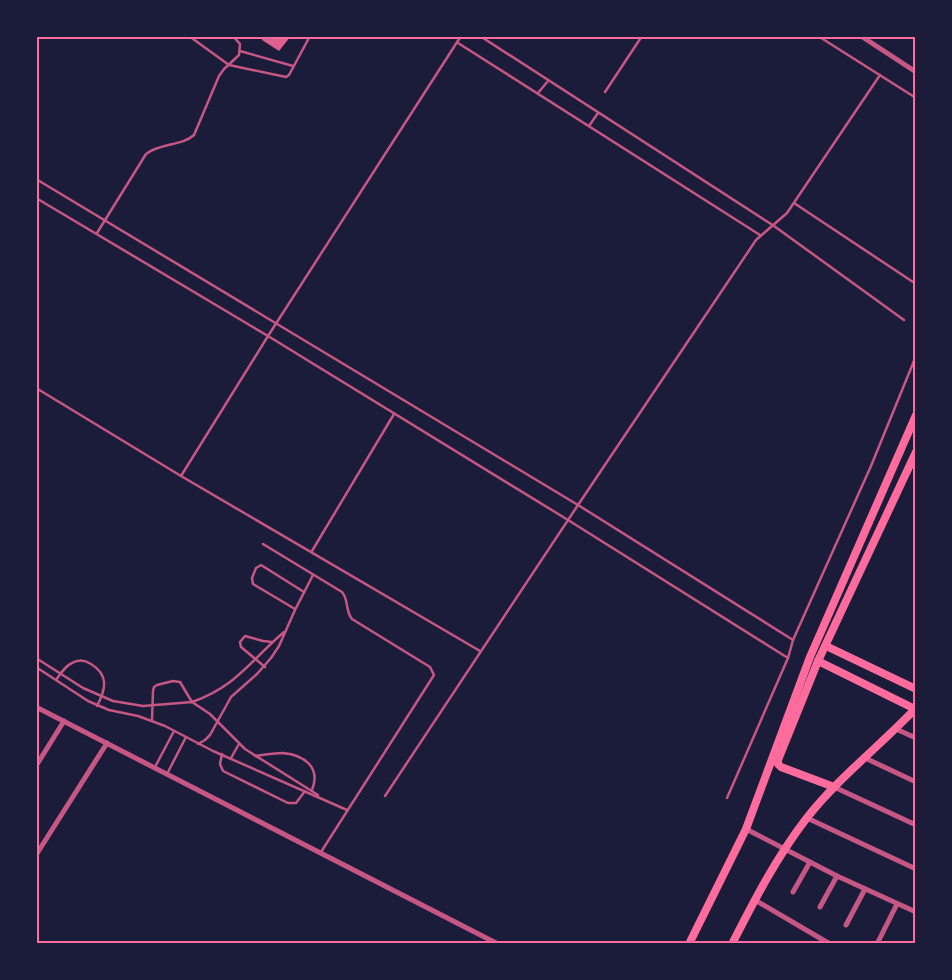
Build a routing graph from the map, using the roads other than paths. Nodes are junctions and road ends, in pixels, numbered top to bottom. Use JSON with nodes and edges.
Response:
{"nodes":[{"id":1,"x":189,"y":36,"type":"edge"},
{"id":2,"x":233,"y":36,"type":"edge"},
{"id":3,"x":310,"y":36,"type":"edge"},
{"id":4,"x":461,"y":36,"type":"edge"},
{"id":5,"x":480,"y":36,"type":"edge"},
{"id":6,"x":642,"y":36,"type":"edge"},
{"id":7,"x":818,"y":36,"type":"edge"},
{"id":8,"x":861,"y":36,"type":"edge"},
{"id":9,"x":458,"y":43,"type":"junction"},
{"id":10,"x":240,"y":51,"type":"junction"},
{"id":11,"x":228,"y":65,"type":"junction"},
{"id":12,"x":294,"y":66,"type":"junction"},
{"id":13,"x":916,"y":72,"type":"edge"},
{"id":14,"x":880,"y":75,"type":"junction"},
{"id":15,"x":548,"y":80,"type":"junction"},
{"id":16,"x":605,"y":92,"type":"dead end"},
{"id":17,"x":538,"y":94,"type":"junction"},
{"id":18,"x":916,"y":98,"type":"edge"},
{"id":19,"x":598,"y":113,"type":"junction"},
{"id":20,"x":589,"y":126,"type":"junction"},
{"id":21,"x":36,"y":179,"type":"edge"},
{"id":22,"x":36,"y":198,"type":"edge"},
{"id":23,"x":794,"y":203,"type":"junction"},
{"id":24,"x":105,"y":220,"type":"junction"},
{"id":25,"x":774,"y":226,"type":"junction"},
{"id":26,"x":97,"y":233,"type":"junction"},
{"id":27,"x":760,"y":235,"type":"junction"},
{"id":28,"x":916,"y":284,"type":"edge"},
{"id":29,"x":904,"y":320,"type":"dead end"},
{"id":30,"x":277,"y":322,"type":"junction"},
{"id":31,"x":268,"y":336,"type":"junction"},
{"id":32,"x":916,"y":356,"type":"edge"},
{"id":33,"x":36,"y":388,"type":"edge"},
{"id":34,"x":394,"y":414,"type":"junction"},
{"id":35,"x":916,"y":414,"type":"edge"},
{"id":36,"x":916,"y":452,"type":"edge"},
{"id":37,"x":181,"y":476,"type":"junction"},
{"id":38,"x":578,"y":504,"type":"junction"},
{"id":39,"x":568,"y":520,"type":"junction"},
{"id":40,"x":263,"y":544,"type":"dead end"},
{"id":41,"x":312,"y":551,"type":"junction"},
{"id":42,"x":36,"y":574,"type":"edge"},
{"id":43,"x":313,"y":574,"type":"junction"},
{"id":44,"x":36,"y":592,"type":"edge"},
{"id":45,"x":304,"y":592,"type":"junction"},
{"id":46,"x":295,"y":610,"type":"junction"},
{"id":47,"x":286,"y":630,"type":"junction"},
{"id":48,"x":793,"y":640,"type":"junction"},
{"id":49,"x":272,"y":642,"type":"junction"},
{"id":50,"x":826,"y":646,"type":"junction"},
{"id":51,"x":481,"y":651,"type":"junction"},
{"id":52,"x":36,"y":658,"type":"edge"},
{"id":53,"x":788,"y":658,"type":"junction"},
{"id":54,"x":256,"y":660,"type":"junction"},
{"id":55,"x":818,"y":661,"type":"junction"},
{"id":56,"x":264,"y":667,"type":"junction"},
{"id":57,"x":36,"y":668,"type":"edge"},
{"id":58,"x":60,"y":674,"type":"junction"},
{"id":59,"x":56,"y":681,"type":"junction"},
{"id":60,"x":916,"y":689,"type":"edge"},
{"id":61,"x":101,"y":698,"type":"junction"},
{"id":62,"x":192,"y":702,"type":"junction"},
{"id":63,"x":97,"y":706,"type":"junction"},
{"id":64,"x":152,"y":706,"type":"junction"},
{"id":65,"x":36,"y":707,"type":"edge"},
{"id":66,"x":915,"y":708,"type":"edge"},
{"id":67,"x":152,"y":720,"type":"junction"},
{"id":68,"x":64,"y":721,"type":"junction"},
{"id":69,"x":217,"y":721,"type":"junction"},
{"id":70,"x":896,"y":729,"type":"junction"},
{"id":71,"x":174,"y":731,"type":"junction"},
{"id":72,"x":186,"y":737,"type":"junction"},
{"id":73,"x":916,"y":738,"type":"edge"},
{"id":74,"x":107,"y":743,"type":"junction"},
{"id":75,"x":198,"y":744,"type":"junction"},
{"id":76,"x":239,"y":744,"type":"junction"},
{"id":77,"x":222,"y":754,"type":"junction"},
{"id":78,"x":255,"y":756,"type":"junction"},
{"id":79,"x":230,"y":758,"type":"junction"},
{"id":80,"x":865,"y":758,"type":"junction"},
{"id":81,"x":769,"y":764,"type":"junction"},
{"id":82,"x":778,"y":764,"type":"junction"},
{"id":83,"x":36,"y":766,"type":"edge"},
{"id":84,"x":155,"y":767,"type":"junction"},
{"id":85,"x":167,"y":774,"type":"junction"},
{"id":86,"x":916,"y":782,"type":"edge"},
{"id":87,"x":834,"y":787,"type":"junction"},
{"id":88,"x":312,"y":790,"type":"junction"},
{"id":89,"x":305,"y":791,"type":"junction"},
{"id":90,"x":386,"y":796,"type":"dead end"},
{"id":91,"x":321,"y":798,"type":"junction"},
{"id":92,"x":727,"y":798,"type":"dead end"},
{"id":93,"x":348,"y":810,"type":"junction"},
{"id":94,"x":807,"y":818,"type":"junction"},
{"id":95,"x":916,"y":825,"type":"edge"},
{"id":96,"x":746,"y":829,"type":"junction"},
{"id":97,"x":784,"y":849,"type":"junction"},
{"id":98,"x":321,"y":852,"type":"junction"},
{"id":99,"x":36,"y":855,"type":"edge"},
{"id":100,"x":810,"y":862,"type":"junction"},
{"id":101,"x":916,"y":869,"type":"edge"},
{"id":102,"x":837,"y":876,"type":"junction"},
{"id":103,"x":865,"y":889,"type":"junction"},
{"id":104,"x":792,"y":892,"type":"dead end"},
{"id":105,"x":755,"y":900,"type":"junction"},
{"id":106,"x":897,"y":904,"type":"junction"},
{"id":107,"x":820,"y":907,"type":"dead end"},
{"id":108,"x":916,"y":912,"type":"edge"},
{"id":109,"x":846,"y":925,"type":"dead end"},
{"id":110,"x":498,"y":944,"type":"edge"},
{"id":111,"x":689,"y":944,"type":"edge"},
{"id":112,"x":732,"y":944,"type":"edge"},
{"id":113,"x":830,"y":944,"type":"edge"},
{"id":114,"x":877,"y":944,"type":"edge"}],
"edges":[{"from":1,"to":11,"type":"lane"},
{"from":2,"to":10,"type":"lane"},
{"from":3,"to":12,"type":"lane"},
{"from":4,"to":9,"type":"lane"},
{"from":5,"to":15,"type":"lane"},
{"from":6,"to":16,"type":"lane"},
{"from":7,"to":14,"type":"lane"},
{"from":8,"to":13,"type":"street"},
{"from":9,"to":17,"type":"lane"},
{"from":9,"to":30,"type":"lane"},
{"from":10,"to":11,"type":"lane"},
{"from":10,"to":12,"type":"lane"},
{"from":11,"to":12,"type":"lane"},
{"from":11,"to":24,"type":"lane"},
{"from":14,"to":18,"type":"lane"},
{"from":14,"to":23,"type":"lane"},
{"from":15,"to":17,"type":"lane"},
{"from":15,"to":19,"type":"lane"},
{"from":17,"to":20,"type":"lane"},
{"from":19,"to":20,"type":"lane"},
{"from":19,"to":25,"type":"lane"},
{"from":20,"to":27,"type":"lane"},
{"from":21,"to":24,"type":"lane"},
{"from":22,"to":26,"type":"lane"},
{"from":23,"to":25,"type":"lane"},
{"from":23,"to":28,"type":"lane"},
{"from":24,"to":26,"type":"lane"},
{"from":24,"to":30,"type":"lane"},
{"from":25,"to":27,"type":"lane"},
{"from":25,"to":29,"type":"lane"},
{"from":26,"to":31,"type":"lane"},
{"from":27,"to":38,"type":"lane"},
{"from":30,"to":31,"type":"lane"},
{"from":30,"to":38,"type":"lane"},
{"from":31,"to":34,"type":"lane"},
{"from":31,"to":37,"type":"lane"},
{"from":32,"to":48,"type":"lane"},
{"from":33,"to":37,"type":"lane"},
{"from":34,"to":39,"type":"lane"},
{"from":34,"to":41,"type":"lane"},
{"from":35,"to":81,"type":"main road"},
{"from":36,"to":50,"type":"main road"},
{"from":37,"to":41,"type":"lane"},
{"from":38,"to":39,"type":"lane"},
{"from":38,"to":48,"type":"lane"},
{"from":39,"to":51,"type":"lane"},
{"from":39,"to":53,"type":"lane"},
{"from":40,"to":43,"type":"lane"},
{"from":41,"to":51,"type":"lane"},
{"from":42,"to":44,"type":"lane"},
{"from":43,"to":45,"type":"lane"},
{"from":43,"to":93,"type":"lane"},
{"from":45,"to":46,"type":"lane"},
{"from":45,"to":46,"type":"lane"},
{"from":46,"to":47,"type":"lane"},
{"from":47,"to":49,"type":"lane"},
{"from":47,"to":56,"type":"lane"},
{"from":48,"to":53,"type":"lane"},
{"from":49,"to":54,"type":"lane"},
{"from":49,"to":54,"type":"lane"},
{"from":50,"to":55,"type":"main road"},
{"from":50,"to":60,"type":"main road"},
{"from":51,"to":90,"type":"lane"},
{"from":52,"to":58,"type":"lane"},
{"from":53,"to":92,"type":"lane"},
{"from":54,"to":56,"type":"lane"},
{"from":54,"to":62,"type":"lane"},
{"from":55,"to":66,"type":"main road"},
{"from":55,"to":82,"type":"main road"},
{"from":56,"to":69,"type":"lane"},
{"from":57,"to":59,"type":"lane"},
{"from":58,"to":59,"type":"lane"},
{"from":58,"to":61,"type":"lane"},
{"from":58,"to":61,"type":"lane"},
{"from":59,"to":63,"type":"lane"},
{"from":61,"to":63,"type":"lane"},
{"from":61,"to":64,"type":"lane"},
{"from":62,"to":64,"type":"lane"},
{"from":62,"to":64,"type":"lane"},
{"from":62,"to":69,"type":"lane"},
{"from":63,"to":67,"type":"lane"},
{"from":64,"to":67,"type":"lane"},
{"from":65,"to":68,"type":"street"},
{"from":66,"to":70,"type":"main road"},
{"from":67,"to":71,"type":"lane"},
{"from":68,"to":74,"type":"street"},
{"from":68,"to":83,"type":"street"},
{"from":69,"to":75,"type":"lane"},
{"from":69,"to":76,"type":"lane"},
{"from":70,"to":73,"type":"street"},
{"from":70,"to":80,"type":"main road"},
{"from":71,"to":72,"type":"lane"},
{"from":71,"to":84,"type":"lane"},
{"from":72,"to":75,"type":"lane"},
{"from":72,"to":85,"type":"lane"},
{"from":74,"to":84,"type":"street"},
{"from":74,"to":99,"type":"street"},
{"from":75,"to":77,"type":"lane"},
{"from":76,"to":78,"type":"lane"},
{"from":76,"to":79,"type":"lane"},
{"from":77,"to":79,"type":"lane"},
{"from":77,"to":89,"type":"lane"},
{"from":78,"to":88,"type":"lane"},
{"from":78,"to":88,"type":"lane"},
{"from":79,"to":89,"type":"lane"},
{"from":80,"to":86,"type":"street"},
{"from":80,"to":87,"type":"main road"},
{"from":81,"to":82,"type":"main road"},
{"from":81,"to":96,"type":"main road"},
{"from":82,"to":87,"type":"main road"},
{"from":84,"to":85,"type":"street"},
{"from":85,"to":98,"type":"street"},
{"from":87,"to":94,"type":"main road"},
{"from":87,"to":95,"type":"street"},
{"from":88,"to":91,"type":"lane"},
{"from":89,"to":91,"type":"lane"},
{"from":91,"to":93,"type":"lane"},
{"from":93,"to":98,"type":"lane"},
{"from":94,"to":97,"type":"main road"},
{"from":94,"to":101,"type":"street"},
{"from":96,"to":97,"type":"street"},
{"from":96,"to":111,"type":"main road"},
{"from":97,"to":100,"type":"street"},
{"from":97,"to":105,"type":"main road"},
{"from":98,"to":110,"type":"street"},
{"from":100,"to":102,"type":"street"},
{"from":100,"to":104,"type":"street"},
{"from":102,"to":103,"type":"street"},
{"from":102,"to":107,"type":"street"},
{"from":103,"to":106,"type":"street"},
{"from":103,"to":109,"type":"street"},
{"from":105,"to":112,"type":"main road"},
{"from":105,"to":113,"type":"street"},
{"from":106,"to":108,"type":"street"},
{"from":106,"to":114,"type":"street"}]}
